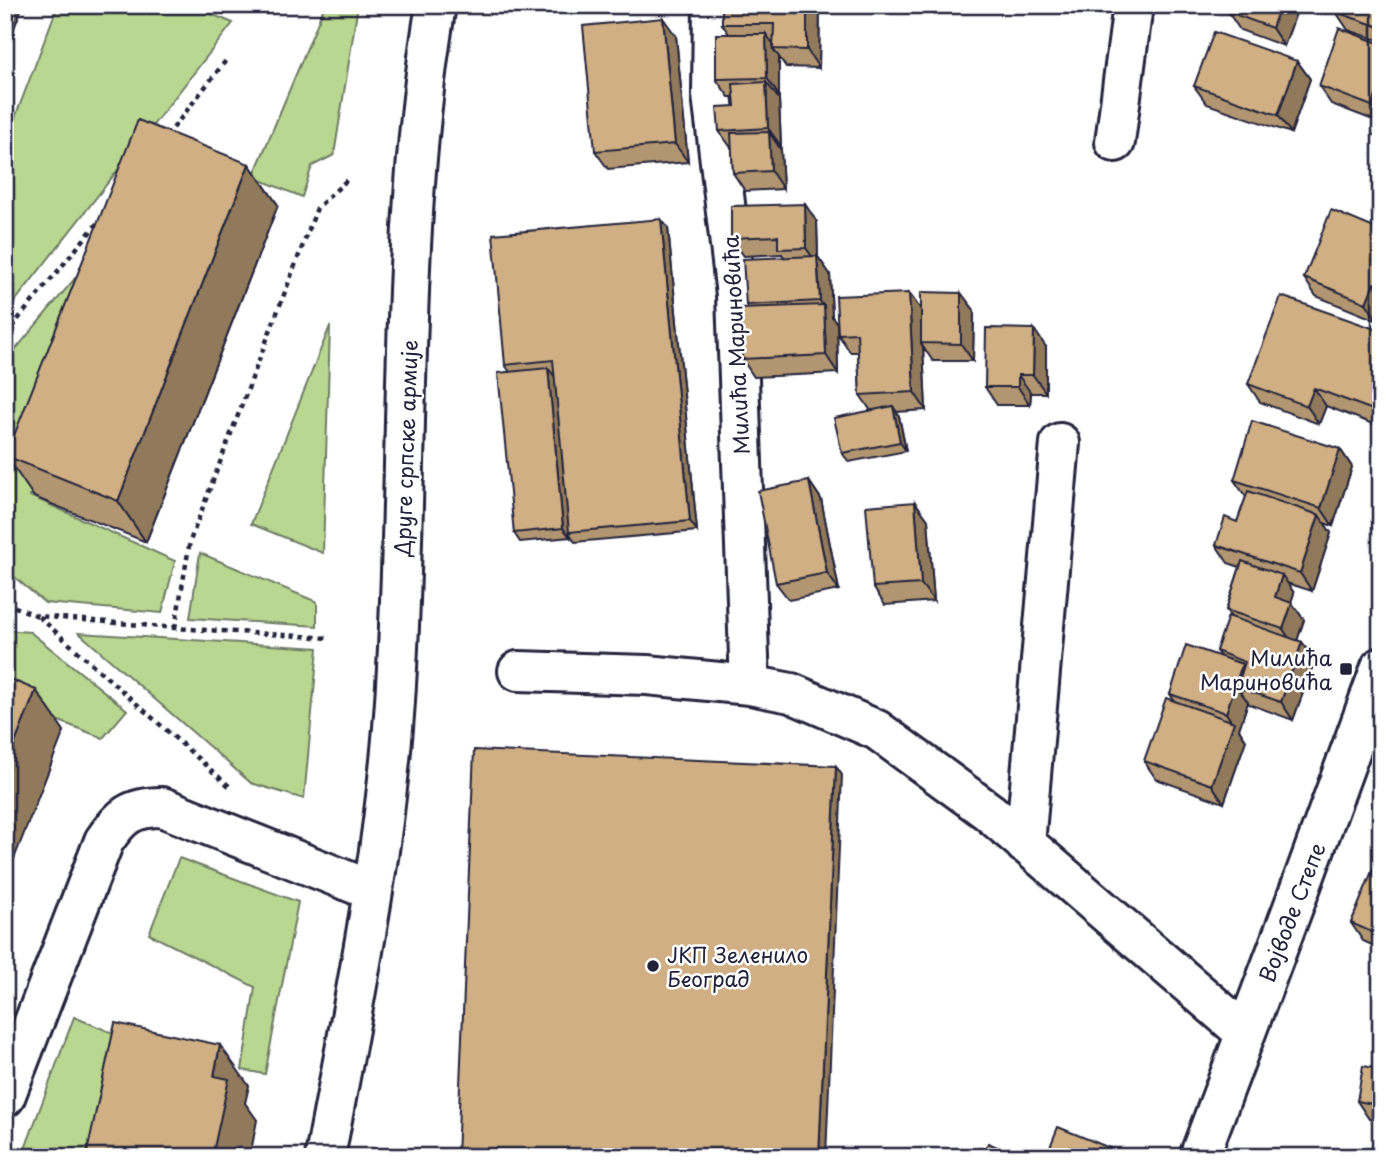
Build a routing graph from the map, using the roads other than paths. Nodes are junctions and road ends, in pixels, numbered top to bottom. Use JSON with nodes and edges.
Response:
{"nodes":[{"id":1,"x":436,"y":5,"type":"edge"},
{"id":2,"x":713,"y":5,"type":"edge"},
{"id":3,"x":1133,"y":5,"type":"edge"},
{"id":4,"x":1115,"y":142,"type":"dead end"},
{"id":5,"x":1060,"y":443,"type":"dead end"},
{"id":6,"x":1381,"y":667,"type":"edge"},
{"id":7,"x":518,"y":671,"type":"dead end"},
{"id":8,"x":750,"y":685,"type":"junction"},
{"id":9,"x":1025,"y":844,"type":"junction"},
{"id":10,"x":373,"y":891,"type":"junction"},
{"id":11,"x":1244,"y":1032,"type":"junction"},
{"id":12,"x":5,"y":1097,"type":"edge"},
{"id":13,"x":326,"y":1157,"type":"edge"},
{"id":14,"x":1199,"y":1157,"type":"edge"}],
"edges":[{"from":1,"to":10,"type":"street","name":"Друге српске армије"},
{"from":2,"to":8,"type":"street","name":"Милића Мариновића"},
{"from":3,"to":4,"type":"street"},
{"from":5,"to":9,"type":"street"},
{"from":6,"to":11,"type":"street","name":"Војводе Степе"},
{"from":7,"to":8,"type":"street"},
{"from":8,"to":9,"type":"street"},
{"from":9,"to":11,"type":"street"},
{"from":10,"to":12,"type":"street"},
{"from":10,"to":13,"type":"street","name":"Друге српске армије"},
{"from":11,"to":14,"type":"street","name":"Војводе Степе"}]}
